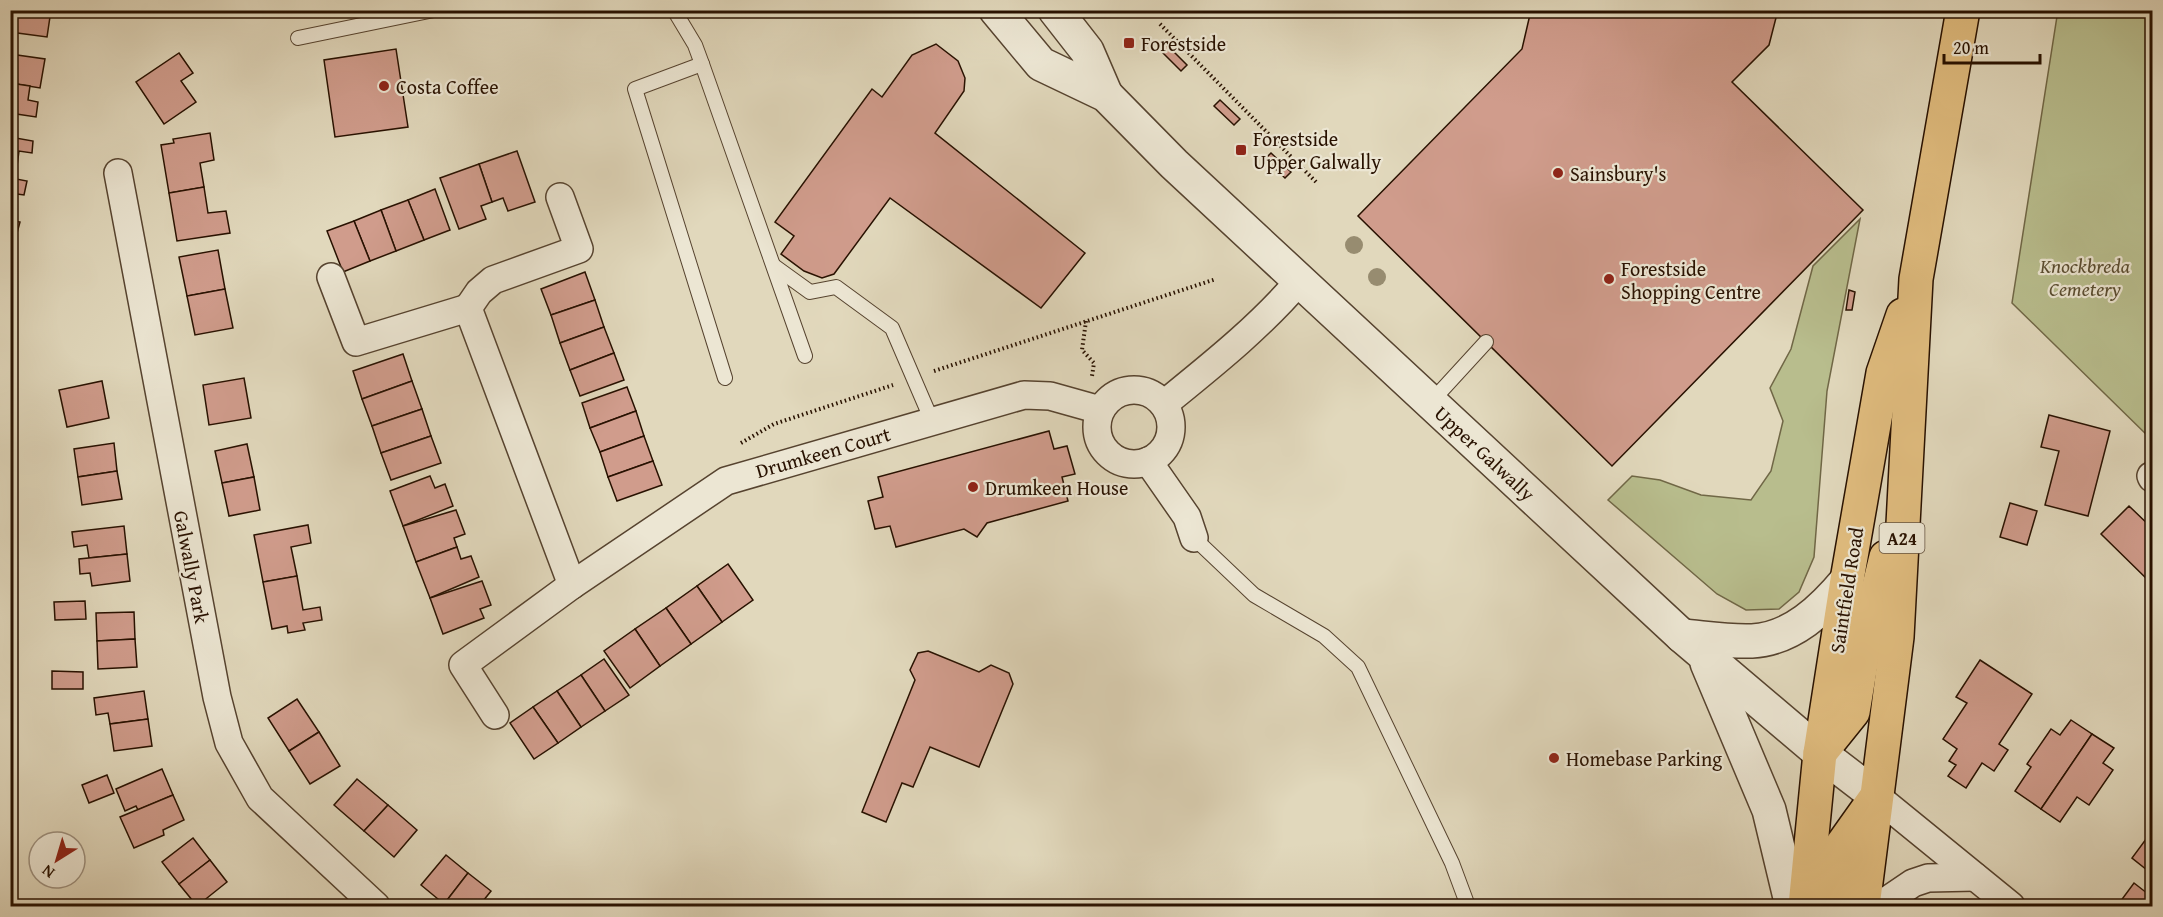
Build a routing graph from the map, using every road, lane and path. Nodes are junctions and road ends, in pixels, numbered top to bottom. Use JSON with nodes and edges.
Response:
{"nodes":[{"id":1,"x":434,"y":10,"type":"edge"},
{"id":2,"x":674,"y":10,"type":"edge"},
{"id":3,"x":996,"y":10,"type":"edge"},
{"id":4,"x":1055,"y":10,"type":"edge"},
{"id":5,"x":1963,"y":10,"type":"edge"},
{"id":6,"x":1160,"y":24,"type":"dead end"},
{"id":7,"x":298,"y":38,"type":"dead end"},
{"id":8,"x":702,"y":64,"type":"junction"},
{"id":9,"x":1106,"y":94,"type":"junction"},
{"id":10,"x":118,"y":173,"type":"dead end"},
{"id":11,"x":1318,"y":184,"type":"dead end"},
{"id":12,"x":560,"y":198,"type":"dead end"},
{"id":13,"x":774,"y":266,"type":"junction"},
{"id":14,"x":331,"y":277,"type":"dead end"},
{"id":15,"x":1216,"y":279,"type":"dead end"},
{"id":16,"x":1916,"y":279,"type":"junction"},
{"id":17,"x":1299,"y":280,"type":"junction"},
{"id":18,"x":468,"y":308,"type":"junction"},
{"id":19,"x":1086,"y":321,"type":"junction"},
{"id":20,"x":1486,"y":342,"type":"dead end"},
{"id":21,"x":805,"y":356,"type":"dead end"},
{"id":22,"x":1092,"y":376,"type":"dead end"},
{"id":23,"x":725,"y":378,"type":"dead end"},
{"id":24,"x":914,"y":378,"type":"junction"},
{"id":25,"x":1431,"y":402,"type":"junction"},
{"id":26,"x":1164,"y":404,"type":"junction"},
{"id":27,"x":1100,"y":410,"type":"junction"},
{"id":28,"x":932,"y":421,"type":"junction"},
{"id":29,"x":733,"y":448,"type":"dead end"},
{"id":30,"x":1148,"y":461,"type":"junction"},
{"id":31,"x":1905,"y":477,"type":"junction"},
{"id":32,"x":1194,"y":538,"type":"joint"},
{"id":33,"x":1847,"y":580,"type":"junction"},
{"id":34,"x":572,"y":585,"type":"junction"},
{"id":35,"x":1693,"y":646,"type":"junction"},
{"id":36,"x":495,"y":715,"type":"dead end"},
{"id":37,"x":1820,"y":753,"type":"junction"},
{"id":38,"x":1876,"y":796,"type":"junction"},
{"id":39,"x":1976,"y":877,"type":"junction"},
{"id":40,"x":376,"y":906,"type":"edge"},
{"id":41,"x":1468,"y":906,"type":"edge"},
{"id":42,"x":1792,"y":906,"type":"edge"},
{"id":43,"x":1805,"y":906,"type":"edge"},
{"id":44,"x":1833,"y":906,"type":"edge"},
{"id":45,"x":1863,"y":906,"type":"edge"},
{"id":46,"x":1879,"y":906,"type":"edge"},
{"id":47,"x":2011,"y":906,"type":"edge"}],
"edges":[{"from":1,"to":7,"type":"lane"},
{"from":2,"to":8,"type":"lane"},
{"from":3,"to":9,"type":"street","name":"Upper Galwally"},
{"from":4,"to":9,"type":"street","name":"Upper Galwally"},
{"from":5,"to":16,"type":"main road","name":"Saintfield Road","number":"A24"},
{"from":6,"to":11,"type":"path"},
{"from":8,"to":13,"type":"lane"},
{"from":8,"to":23,"type":"lane"},
{"from":9,"to":17,"type":"street","name":"Upper Galwally"},
{"from":10,"to":40,"type":"street","name":"Galwally Park"},
{"from":12,"to":18,"type":"street"},
{"from":13,"to":21,"type":"lane"},
{"from":13,"to":24,"type":"lane"},
{"from":14,"to":18,"type":"street"},
{"from":15,"to":19,"type":"path"},
{"from":16,"to":31,"type":"main road","name":"Saintfield Road","number":"A24"},
{"from":16,"to":33,"type":"main road","name":"Saintfield Road","number":"A24"},
{"from":17,"to":25,"type":"street","name":"Upper Galwally"},
{"from":17,"to":26,"type":"street"},
{"from":18,"to":34,"type":"street"},
{"from":19,"to":22,"type":"path"},
{"from":19,"to":24,"type":"path"},
{"from":20,"to":25,"type":"lane"},
{"from":24,"to":28,"type":"lane"},
{"from":24,"to":29,"type":"path"},
{"from":25,"to":35,"type":"street","name":"Upper Galwally"},
{"from":26,"to":27,"type":"street"},
{"from":26,"to":30,"type":"street"},
{"from":27,"to":28,"type":"street","name":"Drumkeen Court"},
{"from":27,"to":30,"type":"street"},
{"from":28,"to":34,"type":"street","name":"Drumkeen Court"},
{"from":30,"to":32,"type":"street"},
{"from":31,"to":37,"type":"main road"},
{"from":31,"to":38,"type":"main road","name":"Saintfield Road","number":"A24"},
{"from":32,"to":41,"type":"lane"},
{"from":33,"to":35,"type":"street"},
{"from":33,"to":37,"type":"main road","name":"Saintfield Road","number":"A24"},
{"from":34,"to":36,"type":"street","name":"Drumkeen Court"},
{"from":35,"to":37,"type":"street","name":"Upper Galwally"},
{"from":35,"to":42,"type":"street"},
{"from":37,"to":38,"type":"street","name":"Upper Galwally"},
{"from":37,"to":43,"type":"main road","name":"Saintfield Road","number":"A24"},
{"from":38,"to":39,"type":"street"},
{"from":38,"to":44,"type":"main road"},
{"from":38,"to":45,"type":"main road","name":"Saintfield Road","number":"A24"},
{"from":39,"to":46,"type":"street"},
{"from":39,"to":47,"type":"street"}]}
